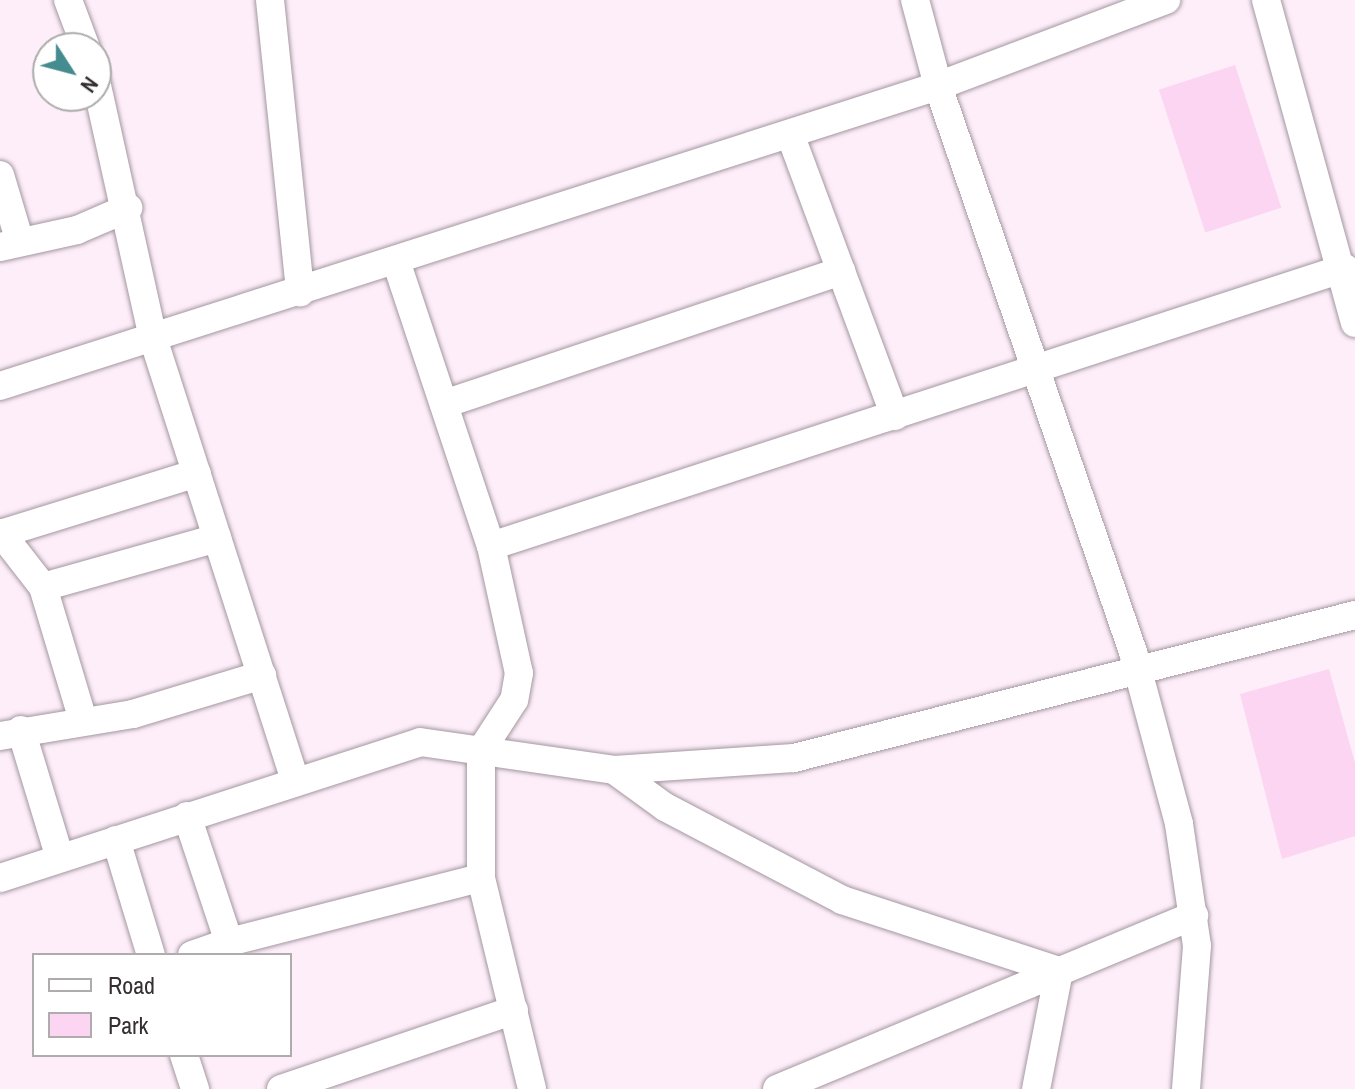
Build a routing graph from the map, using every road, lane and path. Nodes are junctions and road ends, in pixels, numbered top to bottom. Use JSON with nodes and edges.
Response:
{"nodes":[{"id":1,"x":68,"y":0,"type":"edge"},
{"id":2,"x":270,"y":0,"type":"edge"},
{"id":3,"x":915,"y":0,"type":"edge"},
{"id":4,"x":1166,"y":0,"type":"edge"},
{"id":5,"x":1266,"y":0,"type":"edge"},
{"id":6,"x":80,"y":32,"type":"edge"},
{"id":7,"x":938,"y":86,"type":"junction"},
{"id":8,"x":104,"y":112,"type":"edge"},
{"id":9,"x":790,"y":134,"type":"junction"},
{"id":10,"x":0,"y":175,"type":"edge"},
{"id":11,"x":128,"y":208,"type":"junction"},
{"id":12,"x":10,"y":244,"type":"edge"},
{"id":13,"x":396,"y":261,"type":"junction"},
{"id":14,"x":1345,"y":268,"type":"junction"},
{"id":15,"x":841,"y":271,"type":"junction"},
{"id":16,"x":300,"y":292,"type":"junction"},
{"id":17,"x":1355,"y":323,"type":"edge"},
{"id":18,"x":153,"y":338,"type":"junction"},
{"id":19,"x":1038,"y":369,"type":"junction"},
{"id":20,"x":0,"y":386,"type":"edge"},
{"id":21,"x":444,"y":404,"type":"junction"},
{"id":22,"x":895,"y":416,"type":"junction"},
{"id":23,"x":197,"y":473,"type":"junction"},
{"id":24,"x":1,"y":534,"type":"edge"},
{"id":25,"x":217,"y":538,"type":"junction"},
{"id":26,"x":491,"y":546,"type":"junction"},
{"id":27,"x":43,"y":587,"type":"junction"},
{"id":28,"x":1355,"y":615,"type":"edge"},
{"id":29,"x":1138,"y":672,"type":"junction"},
{"id":30,"x":262,"y":675,"type":"junction"},
{"id":31,"x":83,"y":720,"type":"junction"},
{"id":32,"x":11,"y":733,"type":"edge"},
{"id":33,"x":481,"y":751,"type":"junction"},
{"id":34,"x":614,"y":770,"type":"junction"},
{"id":35,"x":295,"y":779,"type":"junction"},
{"id":36,"x":187,"y":816,"type":"junction"},
{"id":37,"x":116,"y":840,"type":"junction"},
{"id":38,"x":60,"y":858,"type":"junction"},
{"id":39,"x":0,"y":878,"type":"edge"},
{"id":40,"x":481,"y":878,"type":"junction"},
{"id":41,"x":1194,"y":915,"type":"junction"},
{"id":42,"x":229,"y":942,"type":"junction"},
{"id":43,"x":150,"y":953,"type":"edge"},
{"id":44,"x":198,"y":953,"type":"edge"},
{"id":45,"x":1059,"y":971,"type":"junction"},
{"id":46,"x":514,"y":1010,"type":"junction"},
{"id":47,"x":185,"y":1057,"type":"edge"},
{"id":48,"x":834,"y":1077,"type":"edge"},
{"id":49,"x":195,"y":1089,"type":"edge"},
{"id":50,"x":281,"y":1089,"type":"edge"},
{"id":51,"x":532,"y":1089,"type":"edge"},
{"id":52,"x":777,"y":1089,"type":"edge"},
{"id":53,"x":1036,"y":1089,"type":"edge"},
{"id":54,"x":1186,"y":1089,"type":"edge"}],
"edges":[{"from":1,"to":6,"type":"street"},
{"from":2,"to":16,"type":"street"},
{"from":3,"to":7,"type":"street"},
{"from":4,"to":7,"type":"street"},
{"from":5,"to":14,"type":"street"},
{"from":7,"to":9,"type":"street"},
{"from":7,"to":19,"type":"street"},
{"from":8,"to":11,"type":"street"},
{"from":9,"to":13,"type":"street"},
{"from":9,"to":15,"type":"street"},
{"from":10,"to":12,"type":"street"},
{"from":11,"to":12,"type":"street"},
{"from":11,"to":18,"type":"street"},
{"from":13,"to":16,"type":"street"},
{"from":13,"to":21,"type":"street"},
{"from":14,"to":17,"type":"street"},
{"from":14,"to":19,"type":"street"},
{"from":15,"to":21,"type":"street"},
{"from":15,"to":22,"type":"street"},
{"from":16,"to":18,"type":"street"},
{"from":18,"to":20,"type":"street"},
{"from":18,"to":23,"type":"street"},
{"from":19,"to":22,"type":"street"},
{"from":19,"to":29,"type":"street"},
{"from":21,"to":26,"type":"street"},
{"from":22,"to":26,"type":"street"},
{"from":23,"to":24,"type":"street"},
{"from":23,"to":25,"type":"street"},
{"from":24,"to":27,"type":"street"},
{"from":25,"to":27,"type":"street"},
{"from":25,"to":30,"type":"street"},
{"from":26,"to":33,"type":"street"},
{"from":27,"to":31,"type":"street"},
{"from":28,"to":29,"type":"street"},
{"from":29,"to":34,"type":"street"},
{"from":29,"to":41,"type":"street"},
{"from":30,"to":31,"type":"street"},
{"from":30,"to":35,"type":"street"},
{"from":31,"to":32,"type":"street"},
{"from":32,"to":38,"type":"street"},
{"from":33,"to":34,"type":"street"},
{"from":33,"to":35,"type":"street"},
{"from":33,"to":40,"type":"street"},
{"from":34,"to":45,"type":"street"},
{"from":35,"to":36,"type":"street"},
{"from":36,"to":37,"type":"street"},
{"from":36,"to":42,"type":"street"},
{"from":37,"to":38,"type":"street"},
{"from":37,"to":43,"type":"street"},
{"from":38,"to":39,"type":"street"},
{"from":40,"to":42,"type":"street"},
{"from":40,"to":46,"type":"street"},
{"from":41,"to":45,"type":"street"},
{"from":41,"to":54,"type":"street"},
{"from":42,"to":44,"type":"street"},
{"from":45,"to":48,"type":"street"},
{"from":45,"to":53,"type":"street"},
{"from":46,"to":50,"type":"street"},
{"from":46,"to":51,"type":"street"},
{"from":47,"to":49,"type":"street"},
{"from":48,"to":52,"type":"street"}]}
